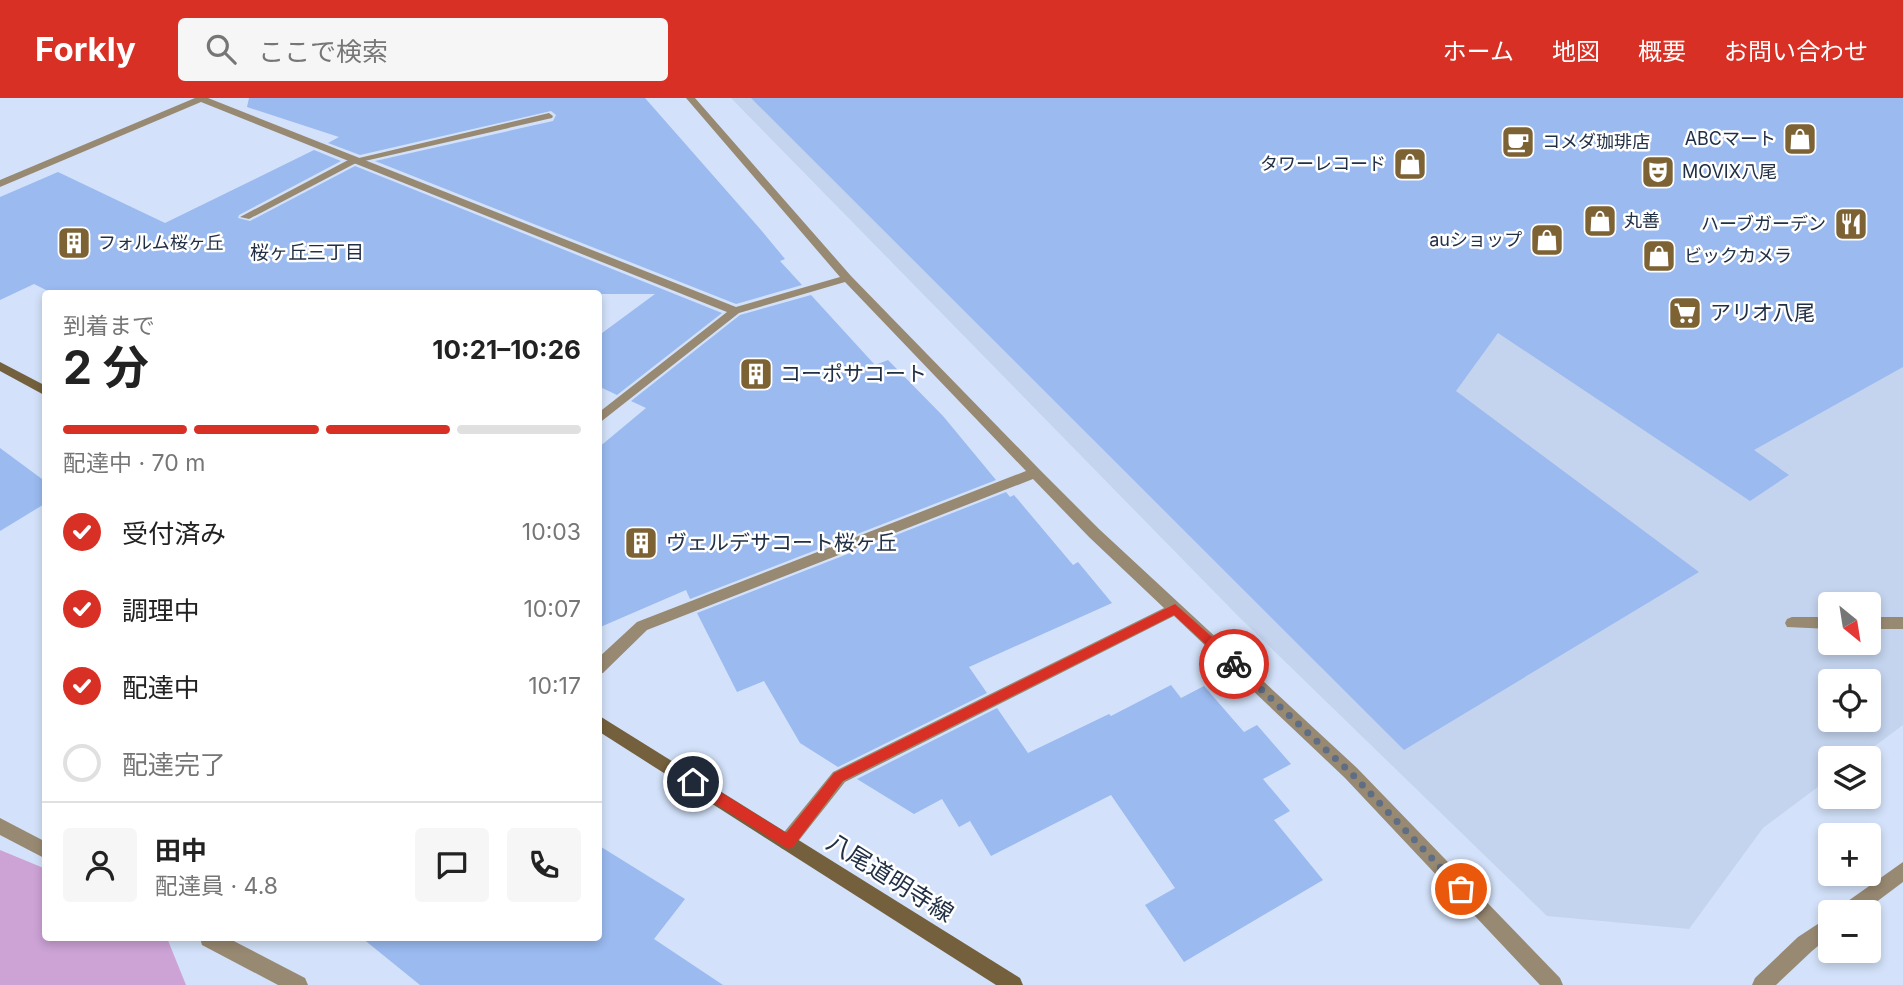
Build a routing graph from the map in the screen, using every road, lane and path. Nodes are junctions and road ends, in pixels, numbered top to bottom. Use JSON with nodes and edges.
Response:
{"nodes":[{"id":1,"x":201,"y":98,"type":"edge"},
{"id":2,"x":690,"y":98,"type":"edge"},
{"id":3,"x":549,"y":116,"type":"dead end"},
{"id":4,"x":357,"y":160,"type":"junction"},
{"id":5,"x":0,"y":184,"type":"edge"},
{"id":6,"x":245,"y":217,"type":"dead end"},
{"id":7,"x":847,"y":278,"type":"junction"},
{"id":8,"x":735,"y":311,"type":"junction"},
{"id":9,"x":0,"y":366,"type":"edge"},
{"id":10,"x":42,"y":390,"type":"edge"},
{"id":11,"x":602,"y":417,"type":"edge"},
{"id":12,"x":1035,"y":473,"type":"junction"},
{"id":13,"x":1175,"y":609,"type":"junction"},
{"id":14,"x":1792,"y":623,"type":"dead end"},
{"id":15,"x":1818,"y":623,"type":"edge"},
{"id":16,"x":1881,"y":623,"type":"edge"},
{"id":17,"x":1903,"y":623,"type":"edge"},
{"id":18,"x":602,"y":664,"type":"edge"},
{"id":19,"x":602,"y":725,"type":"edge"},
{"id":20,"x":0,"y":826,"type":"edge"},
{"id":21,"x":788,"y":842,"type":"junction"},
{"id":22,"x":42,"y":849,"type":"edge"},
{"id":23,"x":1903,"y":872,"type":"edge"},
{"id":24,"x":1864,"y":900,"type":"edge"},
{"id":25,"x":1818,"y":934,"type":"edge"},
{"id":26,"x":215,"y":941,"type":"edge"},
{"id":27,"x":298,"y":985,"type":"edge"},
{"id":28,"x":1013,"y":985,"type":"edge"},
{"id":29,"x":1553,"y":985,"type":"edge"},
{"id":30,"x":1762,"y":985,"type":"edge"}],
"edges":[{"from":1,"to":4,"type":"street"},
{"from":1,"to":5,"type":"street"},
{"from":2,"to":7,"type":"street"},
{"from":3,"to":4,"type":"street"},
{"from":4,"to":6,"type":"street"},
{"from":4,"to":8,"type":"street"},
{"from":7,"to":8,"type":"street"},
{"from":7,"to":12,"type":"street"},
{"from":8,"to":11,"type":"street"},
{"from":9,"to":10,"type":"main road"},
{"from":12,"to":13,"type":"street"},
{"from":12,"to":18,"type":"street"},
{"from":13,"to":21,"type":"street"},
{"from":13,"to":29,"type":"street"},
{"from":14,"to":15,"type":"street"},
{"from":16,"to":17,"type":"street"},
{"from":19,"to":21,"type":"main road","name":"八尾道明寺線"},
{"from":20,"to":22,"type":"street"},
{"from":21,"to":28,"type":"main road","name":"八尾道明寺線"},
{"from":23,"to":24,"type":"street"},
{"from":25,"to":30,"type":"street"},
{"from":26,"to":27,"type":"street"}]}
